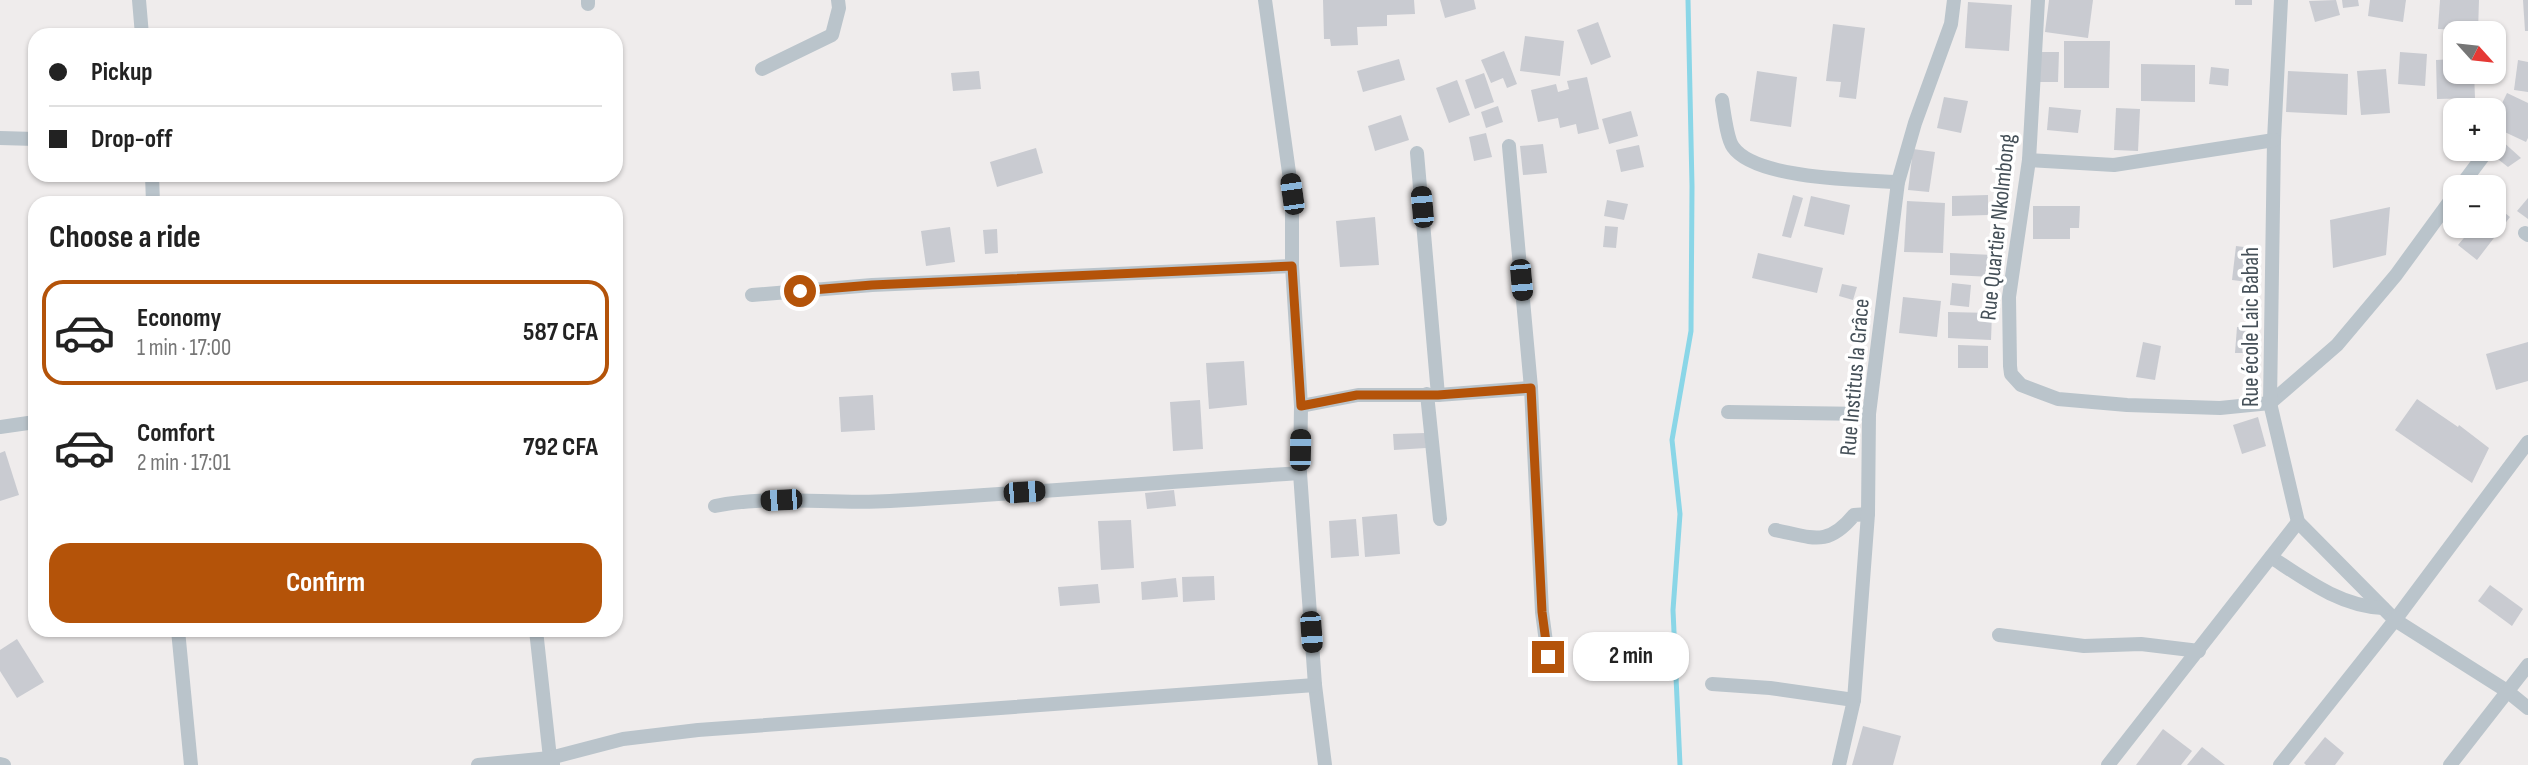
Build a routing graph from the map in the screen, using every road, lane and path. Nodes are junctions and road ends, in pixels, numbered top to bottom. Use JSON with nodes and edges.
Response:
{"nodes":[{"id":1,"x":139,"y":0,"type":"edge"},
{"id":2,"x":838,"y":0,"type":"edge"},
{"id":3,"x":1265,"y":0,"type":"edge"},
{"id":4,"x":1954,"y":0,"type":"edge"},
{"id":5,"x":2038,"y":0,"type":"edge"},
{"id":6,"x":2281,"y":0,"type":"edge"},
{"id":7,"x":141,"y":28,"type":"edge"},
{"id":8,"x":762,"y":69,"type":"dead end"},
{"id":9,"x":1722,"y":100,"type":"dead end"},
{"id":10,"x":0,"y":138,"type":"edge"},
{"id":11,"x":28,"y":139,"type":"edge"},
{"id":12,"x":2274,"y":141,"type":"junction"},
{"id":13,"x":1509,"y":146,"type":"dead end"},
{"id":14,"x":1417,"y":153,"type":"dead end"},
{"id":15,"x":2029,"y":160,"type":"junction"},
{"id":16,"x":1898,"y":182,"type":"junction"},
{"id":17,"x":2443,"y":210,"type":"edge"},
{"id":18,"x":1292,"y":266,"type":"junction"},
{"id":19,"x":752,"y":295,"type":"dead end"},
{"id":20,"x":1531,"y":388,"type":"junction"},
{"id":21,"x":1432,"y":395,"type":"junction"},
{"id":22,"x":2270,"y":403,"type":"junction"},
{"id":23,"x":1301,"y":406,"type":"junction"},
{"id":24,"x":1728,"y":412,"type":"dead end"},
{"id":25,"x":1869,"y":414,"type":"junction"},
{"id":26,"x":28,"y":423,"type":"edge"},
{"id":27,"x":0,"y":427,"type":"edge"},
{"id":28,"x":2528,"y":442,"type":"edge"},
{"id":29,"x":1300,"y":473,"type":"junction"},
{"id":30,"x":715,"y":506,"type":"dead end"},
{"id":31,"x":1868,"y":514,"type":"junction"},
{"id":32,"x":1440,"y":519,"type":"dead end"},
{"id":33,"x":2298,"y":522,"type":"junction"},
{"id":34,"x":1775,"y":530,"type":"dead end"},
{"id":35,"x":2271,"y":556,"type":"junction"},
{"id":36,"x":2383,"y":608,"type":"junction"},
{"id":37,"x":2395,"y":620,"type":"junction"},
{"id":38,"x":1999,"y":635,"type":"dead end"},
{"id":39,"x":179,"y":637,"type":"edge"},
{"id":40,"x":537,"y":637,"type":"edge"},
{"id":41,"x":2199,"y":651,"type":"junction"},
{"id":42,"x":1548,"y":657,"type":"dead end"},
{"id":43,"x":2528,"y":665,"type":"edge"},
{"id":44,"x":1712,"y":684,"type":"dead end"},
{"id":45,"x":1315,"y":685,"type":"junction"},
{"id":46,"x":2507,"y":691,"type":"junction"},
{"id":47,"x":1854,"y":700,"type":"junction"},
{"id":48,"x":2528,"y":708,"type":"edge"},
{"id":49,"x":552,"y":761,"type":"edge"},
{"id":50,"x":191,"y":765,"type":"edge"},
{"id":51,"x":478,"y":765,"type":"edge"},
{"id":52,"x":1325,"y":765,"type":"edge"},
{"id":53,"x":1839,"y":765,"type":"edge"},
{"id":54,"x":2108,"y":765,"type":"edge"},
{"id":55,"x":2280,"y":765,"type":"edge"},
{"id":56,"x":2450,"y":765,"type":"edge"}],
"edges":[{"from":1,"to":7,"type":"street"},
{"from":2,"to":8,"type":"street"},
{"from":3,"to":18,"type":"street"},
{"from":4,"to":16,"type":"street","name":"Rue Institus la Grâce"},
{"from":5,"to":15,"type":"street","name":"Rue Quartier Nkolmbong"},
{"from":6,"to":12,"type":"street","name":"Rue école Laic Babah"},
{"from":9,"to":16,"type":"street"},
{"from":10,"to":11,"type":"street"},
{"from":12,"to":15,"type":"street"},
{"from":12,"to":22,"type":"street","name":"Rue école Laic Babah"},
{"from":13,"to":20,"type":"street"},
{"from":14,"to":21,"type":"street"},
{"from":15,"to":22,"type":"street","name":"Rue Quartier Nkolmbong"},
{"from":16,"to":25,"type":"street","name":"Rue Institus la Grâce"},
{"from":17,"to":22,"type":"street"},
{"from":18,"to":19,"type":"street"},
{"from":18,"to":23,"type":"street"},
{"from":20,"to":21,"type":"street"},
{"from":20,"to":42,"type":"street"},
{"from":21,"to":23,"type":"street"},
{"from":21,"to":32,"type":"street"},
{"from":22,"to":33,"type":"street","name":"Rue école Laic Babah"},
{"from":23,"to":29,"type":"street"},
{"from":24,"to":25,"type":"street"},
{"from":25,"to":31,"type":"street","name":"Rue Institus la Grâce"},
{"from":26,"to":27,"type":"street"},
{"from":28,"to":37,"type":"street"},
{"from":29,"to":30,"type":"street"},
{"from":29,"to":45,"type":"street"},
{"from":31,"to":34,"type":"street"},
{"from":31,"to":47,"type":"street","name":"Rue Institus la Grâce"},
{"from":33,"to":35,"type":"street"},
{"from":33,"to":36,"type":"street"},
{"from":35,"to":36,"type":"street"},
{"from":35,"to":41,"type":"street"},
{"from":36,"to":37,"type":"street"},
{"from":37,"to":46,"type":"street"},
{"from":37,"to":55,"type":"street"},
{"from":38,"to":41,"type":"street"},
{"from":39,"to":50,"type":"street"},
{"from":40,"to":49,"type":"street"},
{"from":41,"to":54,"type":"street"},
{"from":43,"to":46,"type":"street"},
{"from":44,"to":47,"type":"street"},
{"from":45,"to":49,"type":"street"},
{"from":45,"to":52,"type":"street"},
{"from":46,"to":48,"type":"street"},
{"from":46,"to":56,"type":"street"},
{"from":47,"to":53,"type":"street","name":"Rue Institus la Grâce"},
{"from":49,"to":51,"type":"street"}]}
